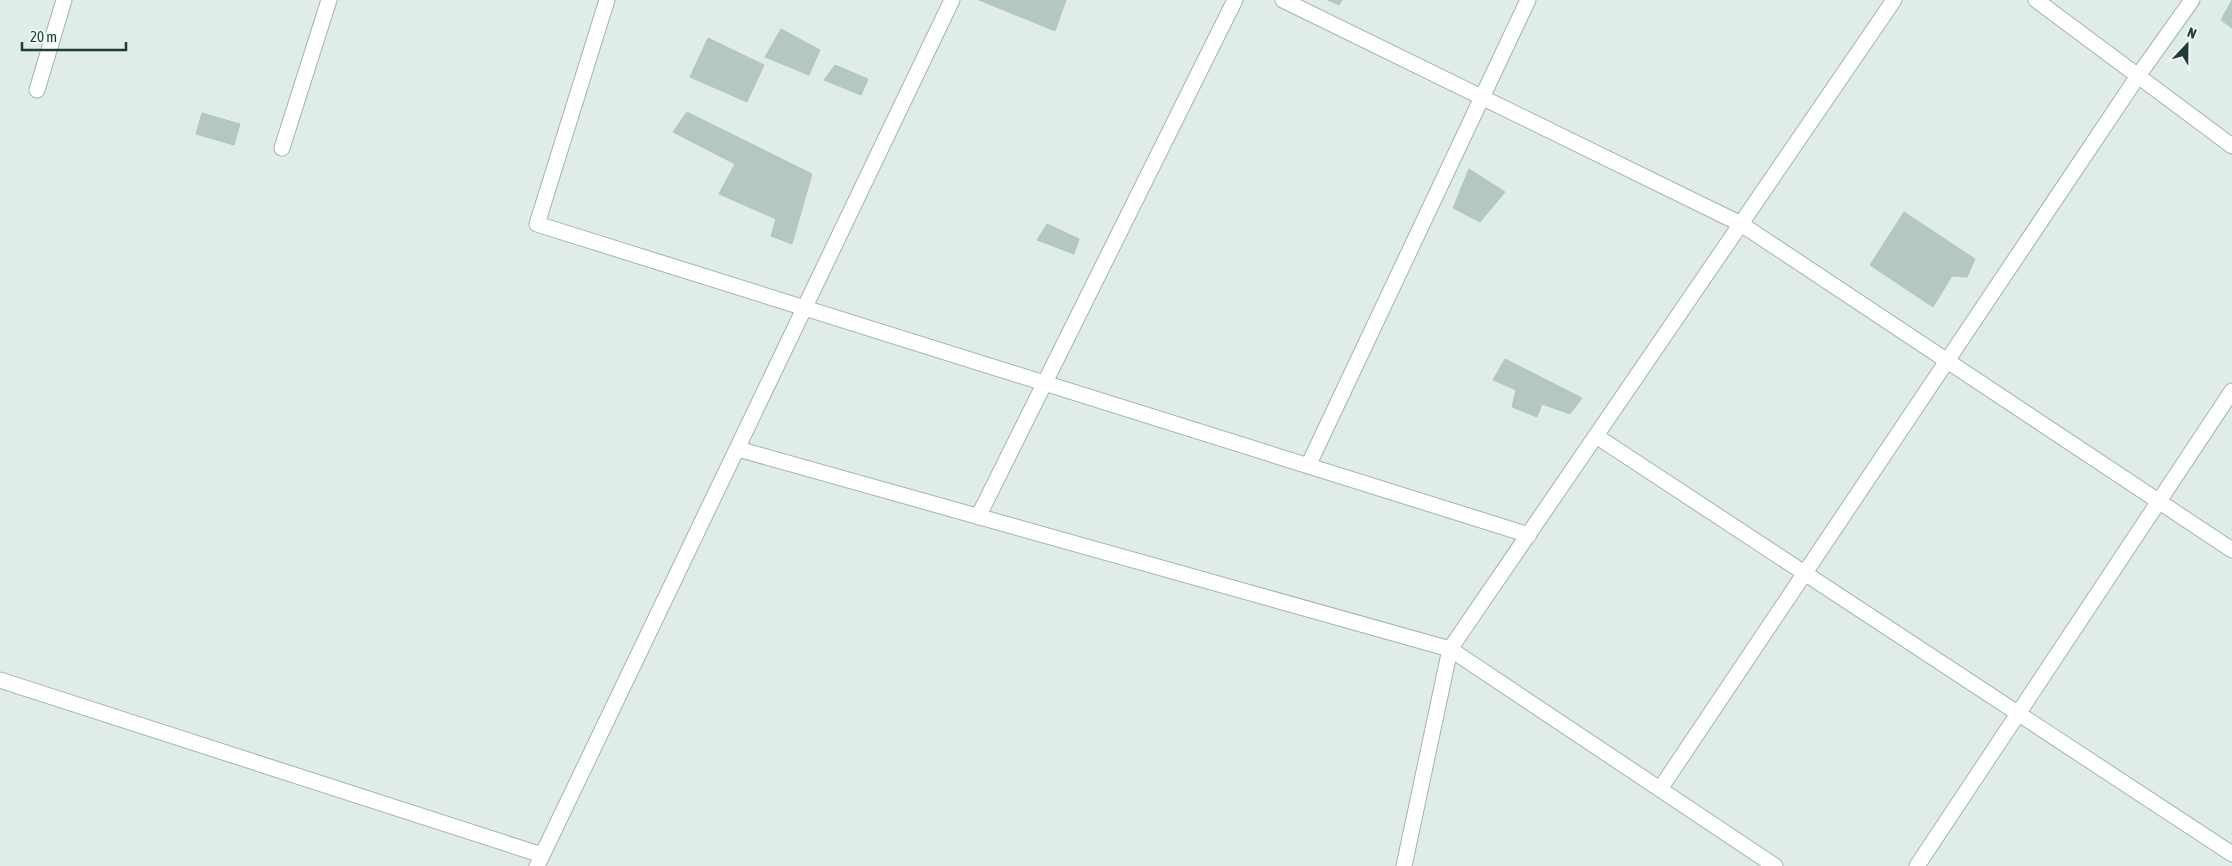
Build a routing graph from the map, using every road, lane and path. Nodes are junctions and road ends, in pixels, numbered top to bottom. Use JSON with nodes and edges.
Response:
{"nodes":[{"id":1,"x":64,"y":0,"type":"edge"},
{"id":2,"x":329,"y":0,"type":"edge"},
{"id":3,"x":607,"y":0,"type":"edge"},
{"id":4,"x":952,"y":0,"type":"edge"},
{"id":5,"x":1234,"y":0,"type":"edge"},
{"id":6,"x":1283,"y":0,"type":"edge"},
{"id":7,"x":1528,"y":0,"type":"edge"},
{"id":8,"x":1894,"y":0,"type":"edge"},
{"id":9,"x":2036,"y":0,"type":"edge"},
{"id":10,"x":2192,"y":0,"type":"edge"},
{"id":11,"x":2138,"y":76,"type":"junction"},
{"id":12,"x":37,"y":90,"type":"dead end"},
{"id":13,"x":1482,"y":97,"type":"junction"},
{"id":14,"x":2232,"y":146,"type":"edge"},
{"id":15,"x":282,"y":148,"type":"dead end"},
{"id":16,"x":1741,"y":224,"type":"junction"},
{"id":17,"x":806,"y":308,"type":"junction"},
{"id":18,"x":1947,"y":360,"type":"junction"},
{"id":19,"x":1044,"y":383,"type":"junction"},
{"id":20,"x":2232,"y":391,"type":"edge"},
{"id":21,"x":1596,"y":436,"type":"junction"},
{"id":22,"x":738,"y":449,"type":"junction"},
{"id":23,"x":1308,"y":466,"type":"junction"},
{"id":24,"x":2159,"y":501,"type":"junction"},
{"id":25,"x":978,"y":517,"type":"junction"},
{"id":26,"x":1529,"y":535,"type":"junction"},
{"id":27,"x":2232,"y":550,"type":"edge"},
{"id":28,"x":1805,"y":573,"type":"junction"},
{"id":29,"x":1450,"y":650,"type":"junction"},
{"id":30,"x":0,"y":680,"type":"edge"},
{"id":31,"x":2018,"y":714,"type":"junction"},
{"id":32,"x":1660,"y":789,"type":"junction"},
{"id":33,"x":2232,"y":854,"type":"edge"},
{"id":34,"x":540,"y":860,"type":"edge"},
{"id":35,"x":1404,"y":866,"type":"edge"},
{"id":36,"x":1775,"y":866,"type":"edge"},
{"id":37,"x":1917,"y":866,"type":"edge"}],
"edges":[{"from":1,"to":12,"type":"street"},
{"from":2,"to":15,"type":"street"},
{"from":3,"to":17,"type":"street"},
{"from":4,"to":17,"type":"street"},
{"from":5,"to":19,"type":"street"},
{"from":6,"to":13,"type":"street"},
{"from":7,"to":13,"type":"street"},
{"from":8,"to":16,"type":"street"},
{"from":9,"to":11,"type":"street"},
{"from":10,"to":11,"type":"street"},
{"from":11,"to":14,"type":"street"},
{"from":11,"to":18,"type":"street"},
{"from":13,"to":16,"type":"street"},
{"from":13,"to":23,"type":"street"},
{"from":16,"to":18,"type":"street"},
{"from":16,"to":21,"type":"street"},
{"from":17,"to":19,"type":"street"},
{"from":17,"to":22,"type":"street"},
{"from":18,"to":24,"type":"street"},
{"from":18,"to":28,"type":"street"},
{"from":19,"to":23,"type":"street"},
{"from":19,"to":25,"type":"street"},
{"from":20,"to":24,"type":"street"},
{"from":21,"to":26,"type":"street"},
{"from":21,"to":28,"type":"street"},
{"from":22,"to":25,"type":"street"},
{"from":22,"to":34,"type":"street"},
{"from":23,"to":26,"type":"street"},
{"from":24,"to":27,"type":"street"},
{"from":24,"to":31,"type":"street"},
{"from":25,"to":29,"type":"street"},
{"from":26,"to":29,"type":"street"},
{"from":28,"to":31,"type":"street"},
{"from":28,"to":32,"type":"street"},
{"from":29,"to":32,"type":"street"},
{"from":29,"to":35,"type":"street"},
{"from":30,"to":34,"type":"street"},
{"from":31,"to":33,"type":"street"},
{"from":31,"to":37,"type":"street"},
{"from":32,"to":36,"type":"street"}]}
